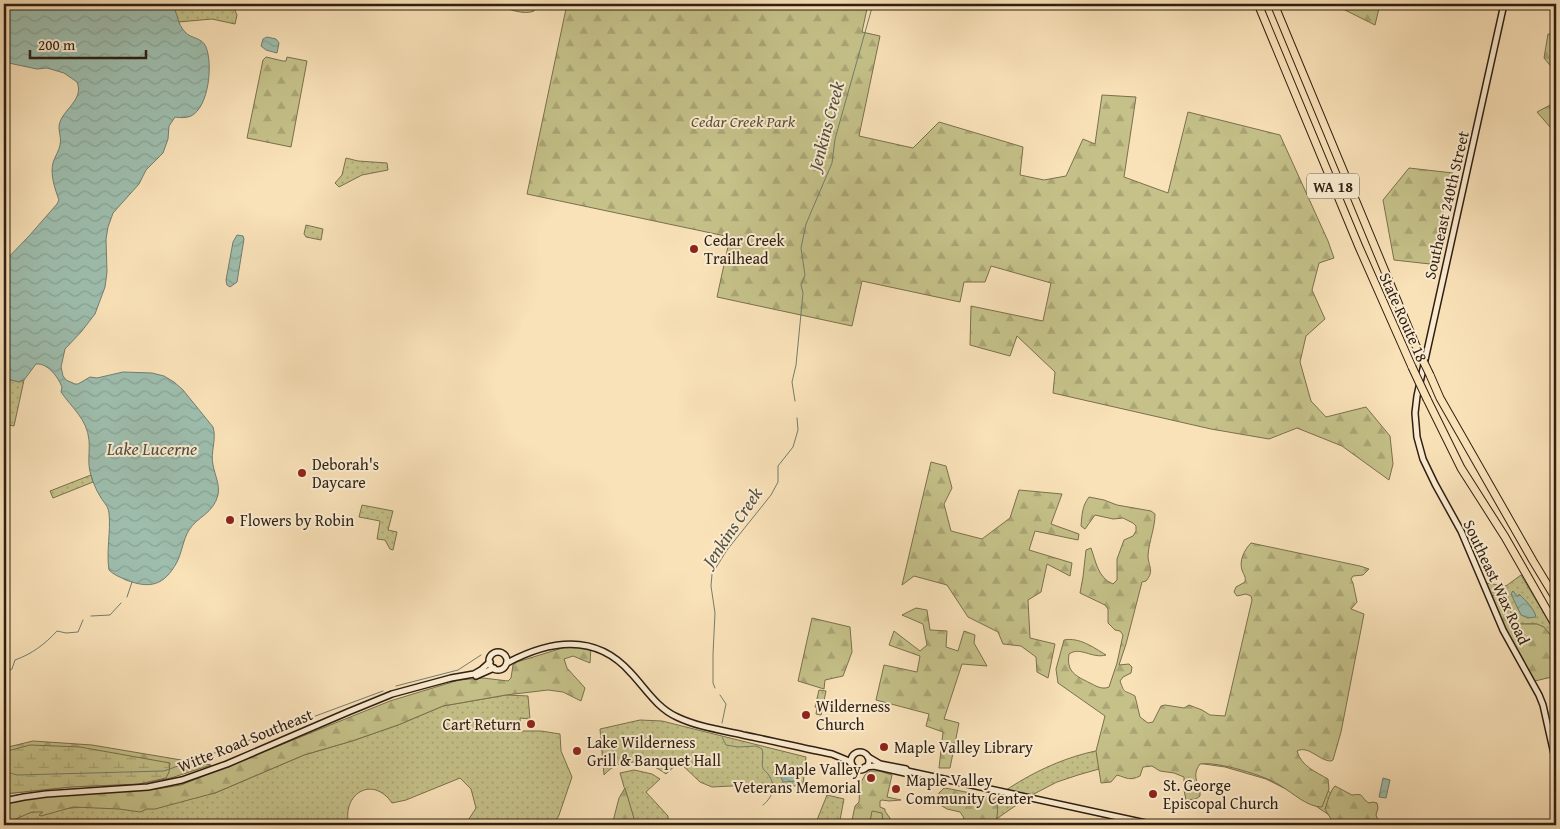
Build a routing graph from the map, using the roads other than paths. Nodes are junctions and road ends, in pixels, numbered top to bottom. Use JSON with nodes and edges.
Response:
{"nodes":[{"id":1,"x":1258,"y":4,"type":"edge"},
{"id":2,"x":1274,"y":4,"type":"edge"},
{"id":3,"x":1504,"y":4,"type":"edge"},
{"id":4,"x":1415,"y":413,"type":"joint"},
{"id":5,"x":1556,"y":599,"type":"edge"},
{"id":6,"x":1556,"y":626,"type":"edge"},
{"id":7,"x":506,"y":656,"type":"junction"},
{"id":8,"x":521,"y":657,"type":"junction"},
{"id":9,"x":490,"y":662,"type":"junction"},
{"id":10,"x":507,"y":663,"type":"junction"},
{"id":11,"x":494,"y":668,"type":"junction"},
{"id":12,"x":459,"y":677,"type":"junction"},
{"id":13,"x":832,"y":754,"type":"junction"},
{"id":14,"x":855,"y":754,"type":"junction"},
{"id":15,"x":868,"y":757,"type":"junction"},
{"id":16,"x":1556,"y":763,"type":"edge"},
{"id":17,"x":852,"y":765,"type":"junction"},
{"id":18,"x":866,"y":768,"type":"junction"},
{"id":19,"x":908,"y":771,"type":"junction"},
{"id":20,"x":4,"y":801,"type":"edge"},
{"id":21,"x":1154,"y":825,"type":"edge"}],
"edges":[{"from":1,"to":6,"type":"highway","name":"State Route 18","number":"WA 18","bridge":true},
{"from":2,"to":5,"type":"highway","name":"State Route 18","number":"WA 18","bridge":true},
{"from":3,"to":4,"type":"street","name":"Southeast 240th Street"},
{"from":4,"to":16,"type":"street","name":"Southeast Wax Road"},
{"from":7,"to":8,"type":"street","name":"Witte Road Southeast"},
{"from":7,"to":9,"type":"street","name":"Witte Road Southeast"},
{"from":7,"to":10,"type":"street"},
{"from":8,"to":10,"type":"street","name":"Witte Road Southeast"},
{"from":8,"to":13,"type":"street","name":"Witte Road Southeast"},
{"from":9,"to":11,"type":"street"},
{"from":9,"to":12,"type":"street","name":"Witte Road Southeast"},
{"from":10,"to":11,"type":"street","name":"Witte Road Southeast"},
{"from":11,"to":12,"type":"street","name":"Witte Road Southeast"},
{"from":12,"to":20,"type":"street","name":"Witte Road Southeast"},
{"from":13,"to":14,"type":"street","name":"Witte Road Southeast"},
{"from":13,"to":17,"type":"street","name":"Witte Road Southeast"},
{"from":14,"to":15,"type":"street"},
{"from":14,"to":17,"type":"street"},
{"from":15,"to":18,"type":"street"},
{"from":15,"to":19,"type":"street"},
{"from":17,"to":18,"type":"street"},
{"from":18,"to":19,"type":"street"},
{"from":19,"to":21,"type":"street"}]}
